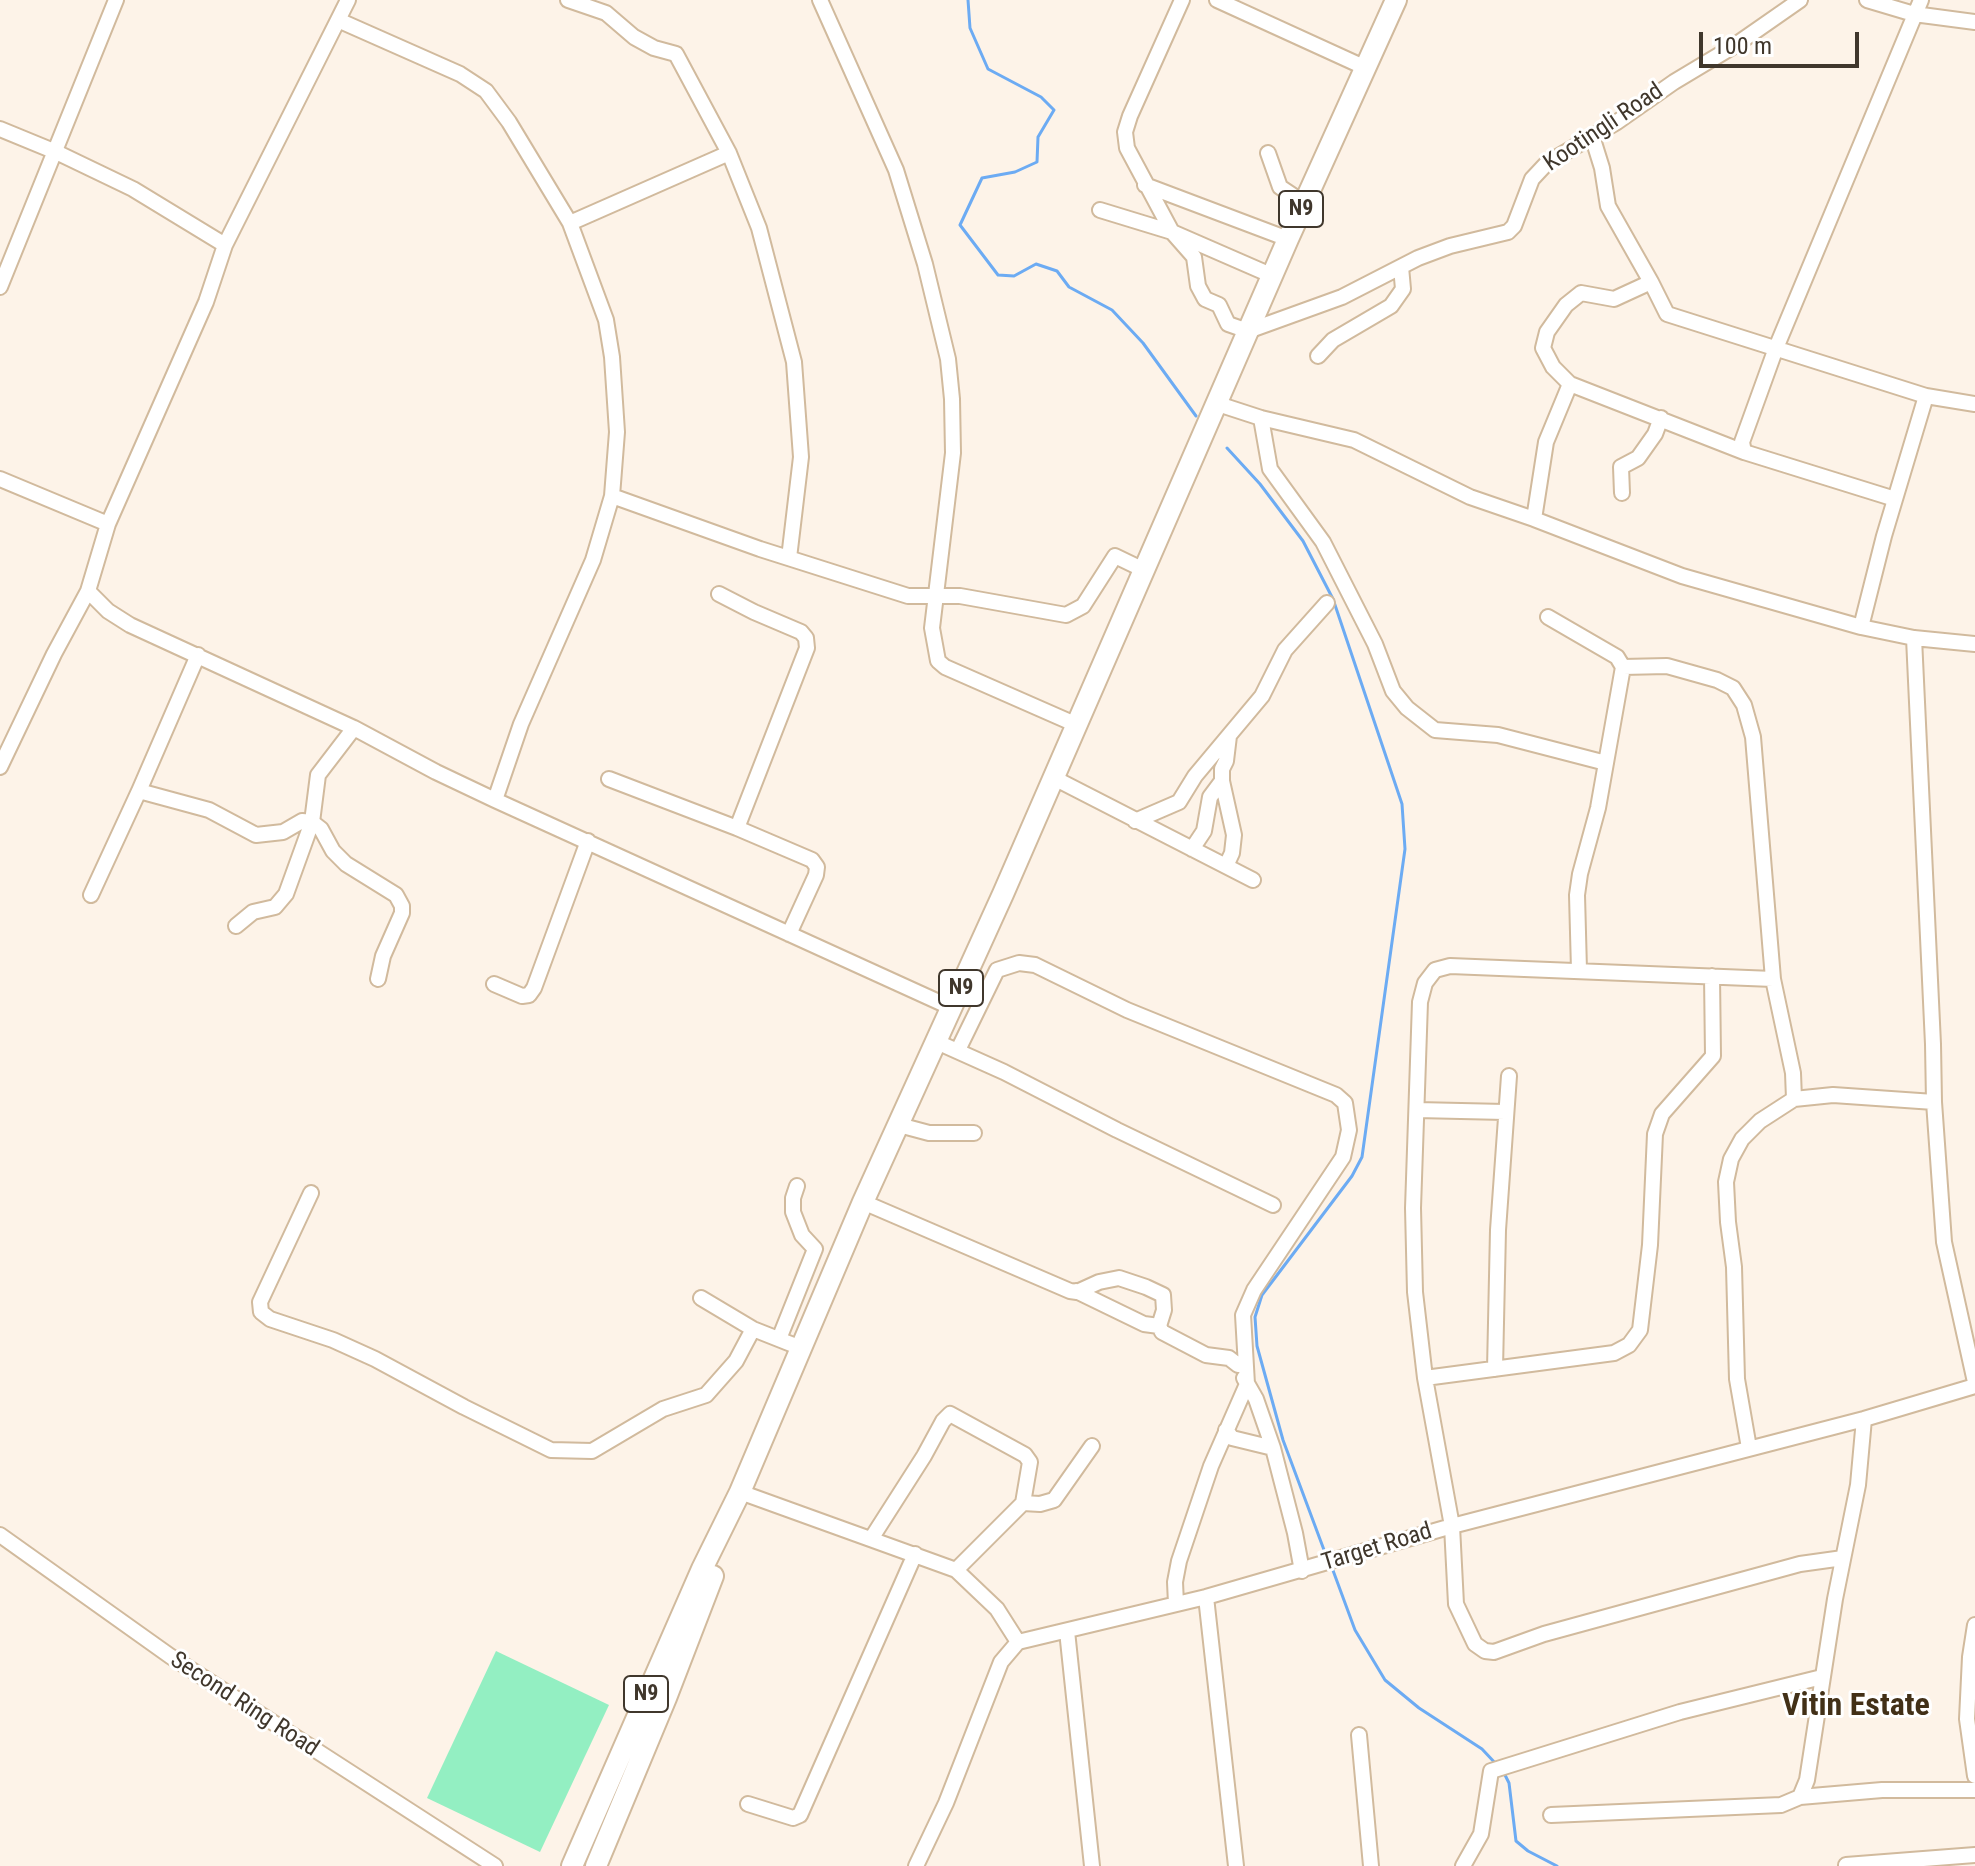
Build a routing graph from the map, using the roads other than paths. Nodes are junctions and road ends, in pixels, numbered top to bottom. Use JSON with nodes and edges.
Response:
{"nodes":[{"id":1,"x":116,"y":0,"type":"edge"},
{"id":2,"x":348,"y":0,"type":"edge"},
{"id":3,"x":568,"y":0,"type":"edge"},
{"id":4,"x":820,"y":0,"type":"edge"},
{"id":5,"x":1182,"y":0,"type":"edge"},
{"id":6,"x":1217,"y":0,"type":"edge"},
{"id":7,"x":1396,"y":0,"type":"edge"},
{"id":8,"x":1800,"y":0,"type":"edge"},
{"id":9,"x":1867,"y":0,"type":"edge"},
{"id":10,"x":1917,"y":7,"type":"edge"},
{"id":11,"x":338,"y":20,"type":"junction"},
{"id":12,"x":1975,"y":22,"type":"edge"},
{"id":13,"x":1366,"y":68,"type":"junction"},
{"id":14,"x":0,"y":129,"type":"edge"},
{"id":15,"x":1592,"y":136,"type":"junction"},
{"id":16,"x":56,"y":152,"type":"junction"},
{"id":17,"x":729,"y":153,"type":"junction"},
{"id":18,"x":1268,"y":153,"type":"dead end"},
{"id":19,"x":1145,"y":185,"type":"junction"},
{"id":20,"x":1304,"y":203,"type":"junction"},
{"id":21,"x":1100,"y":210,"type":"dead end"},
{"id":22,"x":570,"y":223,"type":"junction"},
{"id":23,"x":1172,"y":232,"type":"junction"},
{"id":24,"x":1288,"y":239,"type":"junction"},
{"id":25,"x":225,"y":245,"type":"junction"},
{"id":26,"x":1401,"y":267,"type":"junction"},
{"id":27,"x":1273,"y":276,"type":"junction"},
{"id":28,"x":1651,"y":282,"type":"junction"},
{"id":29,"x":0,"y":287,"type":"edge"},
{"id":30,"x":1248,"y":331,"type":"junction"},
{"id":31,"x":1776,"y":348,"type":"junction"},
{"id":32,"x":1318,"y":356,"type":"dead end"},
{"id":33,"x":1570,"y":384,"type":"junction"},
{"id":34,"x":1926,"y":396,"type":"junction"},
{"id":35,"x":1975,"y":404,"type":"edge"},
{"id":36,"x":1215,"y":412,"type":"junction"},
{"id":37,"x":1261,"y":418,"type":"junction"},
{"id":38,"x":1661,"y":418,"type":"junction"},
{"id":39,"x":1744,"y":452,"type":"junction"},
{"id":40,"x":0,"y":479,"type":"edge"},
{"id":41,"x":1622,"y":493,"type":"dead end"},
{"id":42,"x":612,"y":496,"type":"junction"},
{"id":43,"x":1895,"y":499,"type":"junction"},
{"id":44,"x":1534,"y":519,"type":"junction"},
{"id":45,"x":108,"y":524,"type":"junction"},
{"id":46,"x":789,"y":558,"type":"junction"},
{"id":47,"x":1144,"y":570,"type":"junction"},
{"id":48,"x":88,"y":591,"type":"junction"},
{"id":49,"x":719,"y":594,"type":"dead end"},
{"id":50,"x":937,"y":596,"type":"junction"},
{"id":51,"x":1327,"y":603,"type":"dead end"},
{"id":52,"x":1548,"y":617,"type":"dead end"},
{"id":53,"x":1861,"y":627,"type":"junction"},
{"id":54,"x":1914,"y":638,"type":"junction"},
{"id":55,"x":1975,"y":644,"type":"edge"},
{"id":56,"x":198,"y":655,"type":"junction"},
{"id":57,"x":1623,"y":667,"type":"junction"},
{"id":58,"x":1077,"y":725,"type":"junction"},
{"id":59,"x":354,"y":728,"type":"junction"},
{"id":60,"x":1229,"y":736,"type":"junction"},
{"id":61,"x":1606,"y":763,"type":"junction"},
{"id":62,"x":0,"y":767,"type":"edge"},
{"id":63,"x":1054,"y":778,"type":"junction"},
{"id":64,"x":609,"y":779,"type":"dead end"},
{"id":65,"x":1222,"y":781,"type":"junction"},
{"id":66,"x":139,"y":791,"type":"junction"},
{"id":67,"x":495,"y":800,"type":"junction"},
{"id":68,"x":1135,"y":821,"type":"junction"},
{"id":69,"x":312,"y":822,"type":"junction"},
{"id":70,"x":737,"y":828,"type":"junction"},
{"id":71,"x":588,"y":841,"type":"junction"},
{"id":72,"x":1192,"y":849,"type":"junction"},
{"id":73,"x":1226,"y":866,"type":"junction"},
{"id":74,"x":1253,"y":880,"type":"dead end"},
{"id":75,"x":91,"y":895,"type":"dead end"},
{"id":76,"x":236,"y":926,"type":"dead end"},
{"id":77,"x":789,"y":934,"type":"junction"},
{"id":78,"x":1579,"y":970,"type":"junction"},
{"id":79,"x":1712,"y":976,"type":"junction"},
{"id":80,"x":378,"y":979,"type":"dead end"},
{"id":81,"x":1773,"y":979,"type":"junction"},
{"id":82,"x":494,"y":984,"type":"dead end"},
{"id":83,"x":952,"y":1008,"type":"junction"},
{"id":84,"x":937,"y":1042,"type":"junction"},
{"id":85,"x":958,"y":1050,"type":"junction"},
{"id":86,"x":1509,"y":1076,"type":"dead end"},
{"id":87,"x":1794,"y":1099,"type":"junction"},
{"id":88,"x":1934,"y":1102,"type":"junction"},
{"id":89,"x":1417,"y":1110,"type":"junction"},
{"id":90,"x":1505,"y":1112,"type":"junction"},
{"id":91,"x":899,"y":1125,"type":"junction"},
{"id":92,"x":974,"y":1133,"type":"dead end"},
{"id":93,"x":797,"y":1186,"type":"dead end"},
{"id":94,"x":311,"y":1193,"type":"dead end"},
{"id":95,"x":863,"y":1202,"type":"junction"},
{"id":96,"x":1273,"y":1205,"type":"dead end"},
{"id":97,"x":1076,"y":1291,"type":"junction"},
{"id":98,"x":701,"y":1298,"type":"dead end"},
{"id":99,"x":1159,"y":1326,"type":"junction"},
{"id":100,"x":753,"y":1329,"type":"junction"},
{"id":101,"x":779,"y":1339,"type":"junction"},
{"id":102,"x":1246,"y":1342,"type":"junction"},
{"id":103,"x":801,"y":1348,"type":"junction"},
{"id":104,"x":1238,"y":1365,"type":"junction"},
{"id":105,"x":1495,"y":1369,"type":"junction"},
{"id":106,"x":1425,"y":1378,"type":"junction"},
{"id":107,"x":1247,"y":1384,"type":"junction"},
{"id":108,"x":1975,"y":1384,"type":"edge"},
{"id":109,"x":1864,"y":1419,"type":"junction"},
{"id":110,"x":1226,"y":1430,"type":"junction"},
{"id":111,"x":1092,"y":1446,"type":"dead end"},
{"id":112,"x":1273,"y":1448,"type":"junction"},
{"id":113,"x":1749,"y":1448,"type":"junction"},
{"id":114,"x":740,"y":1492,"type":"junction"},
{"id":115,"x":1023,"y":1503,"type":"junction"},
{"id":116,"x":725,"y":1525,"type":"junction"},
{"id":117,"x":1452,"y":1526,"type":"junction"},
{"id":118,"x":0,"y":1535,"type":"edge"},
{"id":119,"x":871,"y":1539,"type":"junction"},
{"id":120,"x":915,"y":1554,"type":"junction"},
{"id":121,"x":1843,"y":1558,"type":"junction"},
{"id":122,"x":956,"y":1570,"type":"junction"},
{"id":123,"x":1305,"y":1570,"type":"junction"},
{"id":124,"x":1206,"y":1597,"type":"junction"},
{"id":125,"x":1176,"y":1604,"type":"junction"},
{"id":126,"x":1975,"y":1625,"type":"edge"},
{"id":127,"x":1067,"y":1631,"type":"junction"},
{"id":128,"x":1018,"y":1642,"type":"junction"},
{"id":129,"x":1822,"y":1677,"type":"junction"},
{"id":130,"x":1359,"y":1735,"type":"dead end"},
{"id":131,"x":1975,"y":1776,"type":"edge"},
{"id":132,"x":1975,"y":1790,"type":"edge"},
{"id":133,"x":1800,"y":1797,"type":"junction"},
{"id":134,"x":748,"y":1804,"type":"dead end"},
{"id":135,"x":1551,"y":1815,"type":"dead end"},
{"id":136,"x":1975,"y":1855,"type":"edge"},
{"id":137,"x":1846,"y":1865,"type":"edge"},
{"id":138,"x":495,"y":1866,"type":"edge"},
{"id":139,"x":572,"y":1866,"type":"edge"},
{"id":140,"x":596,"y":1866,"type":"edge"},
{"id":141,"x":916,"y":1866,"type":"edge"},
{"id":142,"x":1092,"y":1866,"type":"edge"},
{"id":143,"x":1236,"y":1866,"type":"edge"},
{"id":144,"x":1371,"y":1866,"type":"edge"},
{"id":145,"x":1463,"y":1866,"type":"edge"}],
"edges":[{"from":1,"to":16,"type":"street"},
{"from":2,"to":11,"type":"street"},
{"from":3,"to":17,"type":"street"},
{"from":4,"to":50,"type":"street"},
{"from":5,"to":19,"type":"street"},
{"from":6,"to":13,"type":"street"},
{"from":7,"to":13,"type":"highway","number":"N9"},
{"from":8,"to":15,"type":"street","name":"Kootingli Road"},
{"from":9,"to":10,"type":"street"},
{"from":10,"to":12,"type":"street"},
{"from":10,"to":31,"type":"street"},
{"from":11,"to":22,"type":"street"},
{"from":11,"to":25,"type":"street"},
{"from":13,"to":20,"type":"highway","number":"N9"},
{"from":14,"to":16,"type":"street"},
{"from":15,"to":26,"type":"street","name":"Kootingli Road"},
{"from":15,"to":28,"type":"street"},
{"from":16,"to":25,"type":"street"},
{"from":16,"to":29,"type":"street"},
{"from":17,"to":22,"type":"street"},
{"from":17,"to":46,"type":"street"},
{"from":18,"to":20,"type":"street"},
{"from":19,"to":23,"type":"street"},
{"from":19,"to":24,"type":"street"},
{"from":20,"to":24,"type":"highway","number":"N9"},
{"from":21,"to":23,"type":"street"},
{"from":22,"to":42,"type":"street"},
{"from":23,"to":27,"type":"street"},
{"from":23,"to":30,"type":"street"},
{"from":24,"to":27,"type":"highway","number":"N9"},
{"from":25,"to":45,"type":"street"},
{"from":26,"to":30,"type":"street","name":"Kootingli Road"},
{"from":26,"to":32,"type":"street"},
{"from":27,"to":30,"type":"highway","number":"N9"},
{"from":28,"to":31,"type":"street"},
{"from":28,"to":33,"type":"street"},
{"from":30,"to":36,"type":"highway","number":"N9"},
{"from":31,"to":34,"type":"street"},
{"from":31,"to":39,"type":"street"},
{"from":33,"to":38,"type":"street"},
{"from":33,"to":44,"type":"street"},
{"from":34,"to":35,"type":"street"},
{"from":34,"to":43,"type":"street"},
{"from":36,"to":37,"type":"street"},
{"from":36,"to":47,"type":"highway","number":"N9"},
{"from":37,"to":44,"type":"street"},
{"from":37,"to":61,"type":"street"},
{"from":38,"to":39,"type":"street"},
{"from":38,"to":41,"type":"street"},
{"from":39,"to":43,"type":"street"},
{"from":40,"to":45,"type":"street"},
{"from":42,"to":46,"type":"street"},
{"from":42,"to":67,"type":"street"},
{"from":43,"to":53,"type":"street"},
{"from":44,"to":53,"type":"street"},
{"from":45,"to":48,"type":"street"},
{"from":46,"to":50,"type":"street"},
{"from":47,"to":50,"type":"street"},
{"from":47,"to":58,"type":"highway","number":"N9"},
{"from":48,"to":56,"type":"street"},
{"from":48,"to":62,"type":"street"},
{"from":49,"to":70,"type":"street"},
{"from":50,"to":58,"type":"street"},
{"from":51,"to":60,"type":"street"},
{"from":52,"to":57,"type":"street"},
{"from":53,"to":54,"type":"street"},
{"from":54,"to":55,"type":"street"},
{"from":54,"to":88,"type":"street"},
{"from":56,"to":59,"type":"street"},
{"from":56,"to":66,"type":"street"},
{"from":57,"to":61,"type":"street"},
{"from":57,"to":81,"type":"street"},
{"from":58,"to":63,"type":"highway","number":"N9"},
{"from":59,"to":67,"type":"street"},
{"from":59,"to":69,"type":"street"},
{"from":60,"to":65,"type":"street"},
{"from":60,"to":68,"type":"street"},
{"from":61,"to":78,"type":"street"},
{"from":63,"to":68,"type":"street"},
{"from":63,"to":83,"type":"highway","number":"N9"},
{"from":64,"to":70,"type":"street"},
{"from":65,"to":72,"type":"street"},
{"from":65,"to":73,"type":"street"},
{"from":66,"to":69,"type":"street"},
{"from":66,"to":75,"type":"street"},
{"from":67,"to":71,"type":"street"},
{"from":68,"to":72,"type":"street"},
{"from":69,"to":76,"type":"street"},
{"from":69,"to":80,"type":"street"},
{"from":70,"to":77,"type":"street"},
{"from":71,"to":77,"type":"street"},
{"from":71,"to":82,"type":"street"},
{"from":72,"to":73,"type":"street"},
{"from":73,"to":74,"type":"street"},
{"from":77,"to":83,"type":"street"},
{"from":78,"to":79,"type":"street"},
{"from":78,"to":89,"type":"street"},
{"from":79,"to":81,"type":"street"},
{"from":79,"to":105,"type":"street"},
{"from":81,"to":87,"type":"street"},
{"from":83,"to":84,"type":"highway","number":"N9"},
{"from":84,"to":85,"type":"street"},
{"from":84,"to":91,"type":"highway","number":"N9"},
{"from":85,"to":96,"type":"street"},
{"from":85,"to":102,"type":"street"},
{"from":86,"to":90,"type":"street"},
{"from":87,"to":88,"type":"street"},
{"from":87,"to":113,"type":"street"},
{"from":88,"to":108,"type":"street"},
{"from":89,"to":90,"type":"street"},
{"from":89,"to":106,"type":"street"},
{"from":90,"to":105,"type":"street"},
{"from":91,"to":92,"type":"street"},
{"from":91,"to":95,"type":"highway","number":"N9"},
{"from":93,"to":101,"type":"street"},
{"from":94,"to":100,"type":"street"},
{"from":95,"to":97,"type":"street"},
{"from":95,"to":103,"type":"highway","number":"N9"},
{"from":97,"to":99,"type":"street"},
{"from":97,"to":99,"type":"street"},
{"from":98,"to":100,"type":"street"},
{"from":99,"to":104,"type":"street"},
{"from":100,"to":101,"type":"street"},
{"from":101,"to":103,"type":"street"},
{"from":102,"to":104,"type":"street"},
{"from":102,"to":107,"type":"street"},
{"from":103,"to":114,"type":"highway","number":"N9"},
{"from":104,"to":107,"type":"street"},
{"from":105,"to":106,"type":"street"},
{"from":106,"to":117,"type":"street"},
{"from":107,"to":110,"type":"street"},
{"from":107,"to":112,"type":"street"},
{"from":108,"to":109,"type":"street","name":"Target Road"},
{"from":109,"to":113,"type":"street","name":"Target Road"},
{"from":109,"to":121,"type":"street"},
{"from":110,"to":112,"type":"street"},
{"from":110,"to":125,"type":"street"},
{"from":111,"to":115,"type":"street"},
{"from":112,"to":123,"type":"street"},
{"from":113,"to":117,"type":"street","name":"Target Road"},
{"from":114,"to":116,"type":"highway","number":"N9"},
{"from":114,"to":119,"type":"street"},
{"from":115,"to":119,"type":"street"},
{"from":115,"to":122,"type":"street"},
{"from":116,"to":139,"type":"highway","number":"N9"},
{"from":116,"to":140,"type":"highway","number":"N9"},
{"from":117,"to":121,"type":"street"},
{"from":117,"to":123,"type":"street","name":"Target Road"},
{"from":118,"to":138,"type":"street","name":"Second Ring Road"},
{"from":119,"to":120,"type":"street"},
{"from":120,"to":122,"type":"street"},
{"from":120,"to":134,"type":"street"},
{"from":121,"to":129,"type":"street"},
{"from":122,"to":128,"type":"street"},
{"from":123,"to":124,"type":"street","name":"Target Road"},
{"from":124,"to":125,"type":"street","name":"Target Road"},
{"from":124,"to":143,"type":"street"},
{"from":125,"to":127,"type":"street","name":"Target Road"},
{"from":126,"to":131,"type":"street"},
{"from":127,"to":128,"type":"street","name":"Target Road"},
{"from":127,"to":142,"type":"street"},
{"from":128,"to":141,"type":"street"},
{"from":129,"to":133,"type":"street"},
{"from":129,"to":145,"type":"street"},
{"from":130,"to":144,"type":"street"},
{"from":132,"to":133,"type":"street"},
{"from":133,"to":135,"type":"street"},
{"from":136,"to":137,"type":"street"}]}
